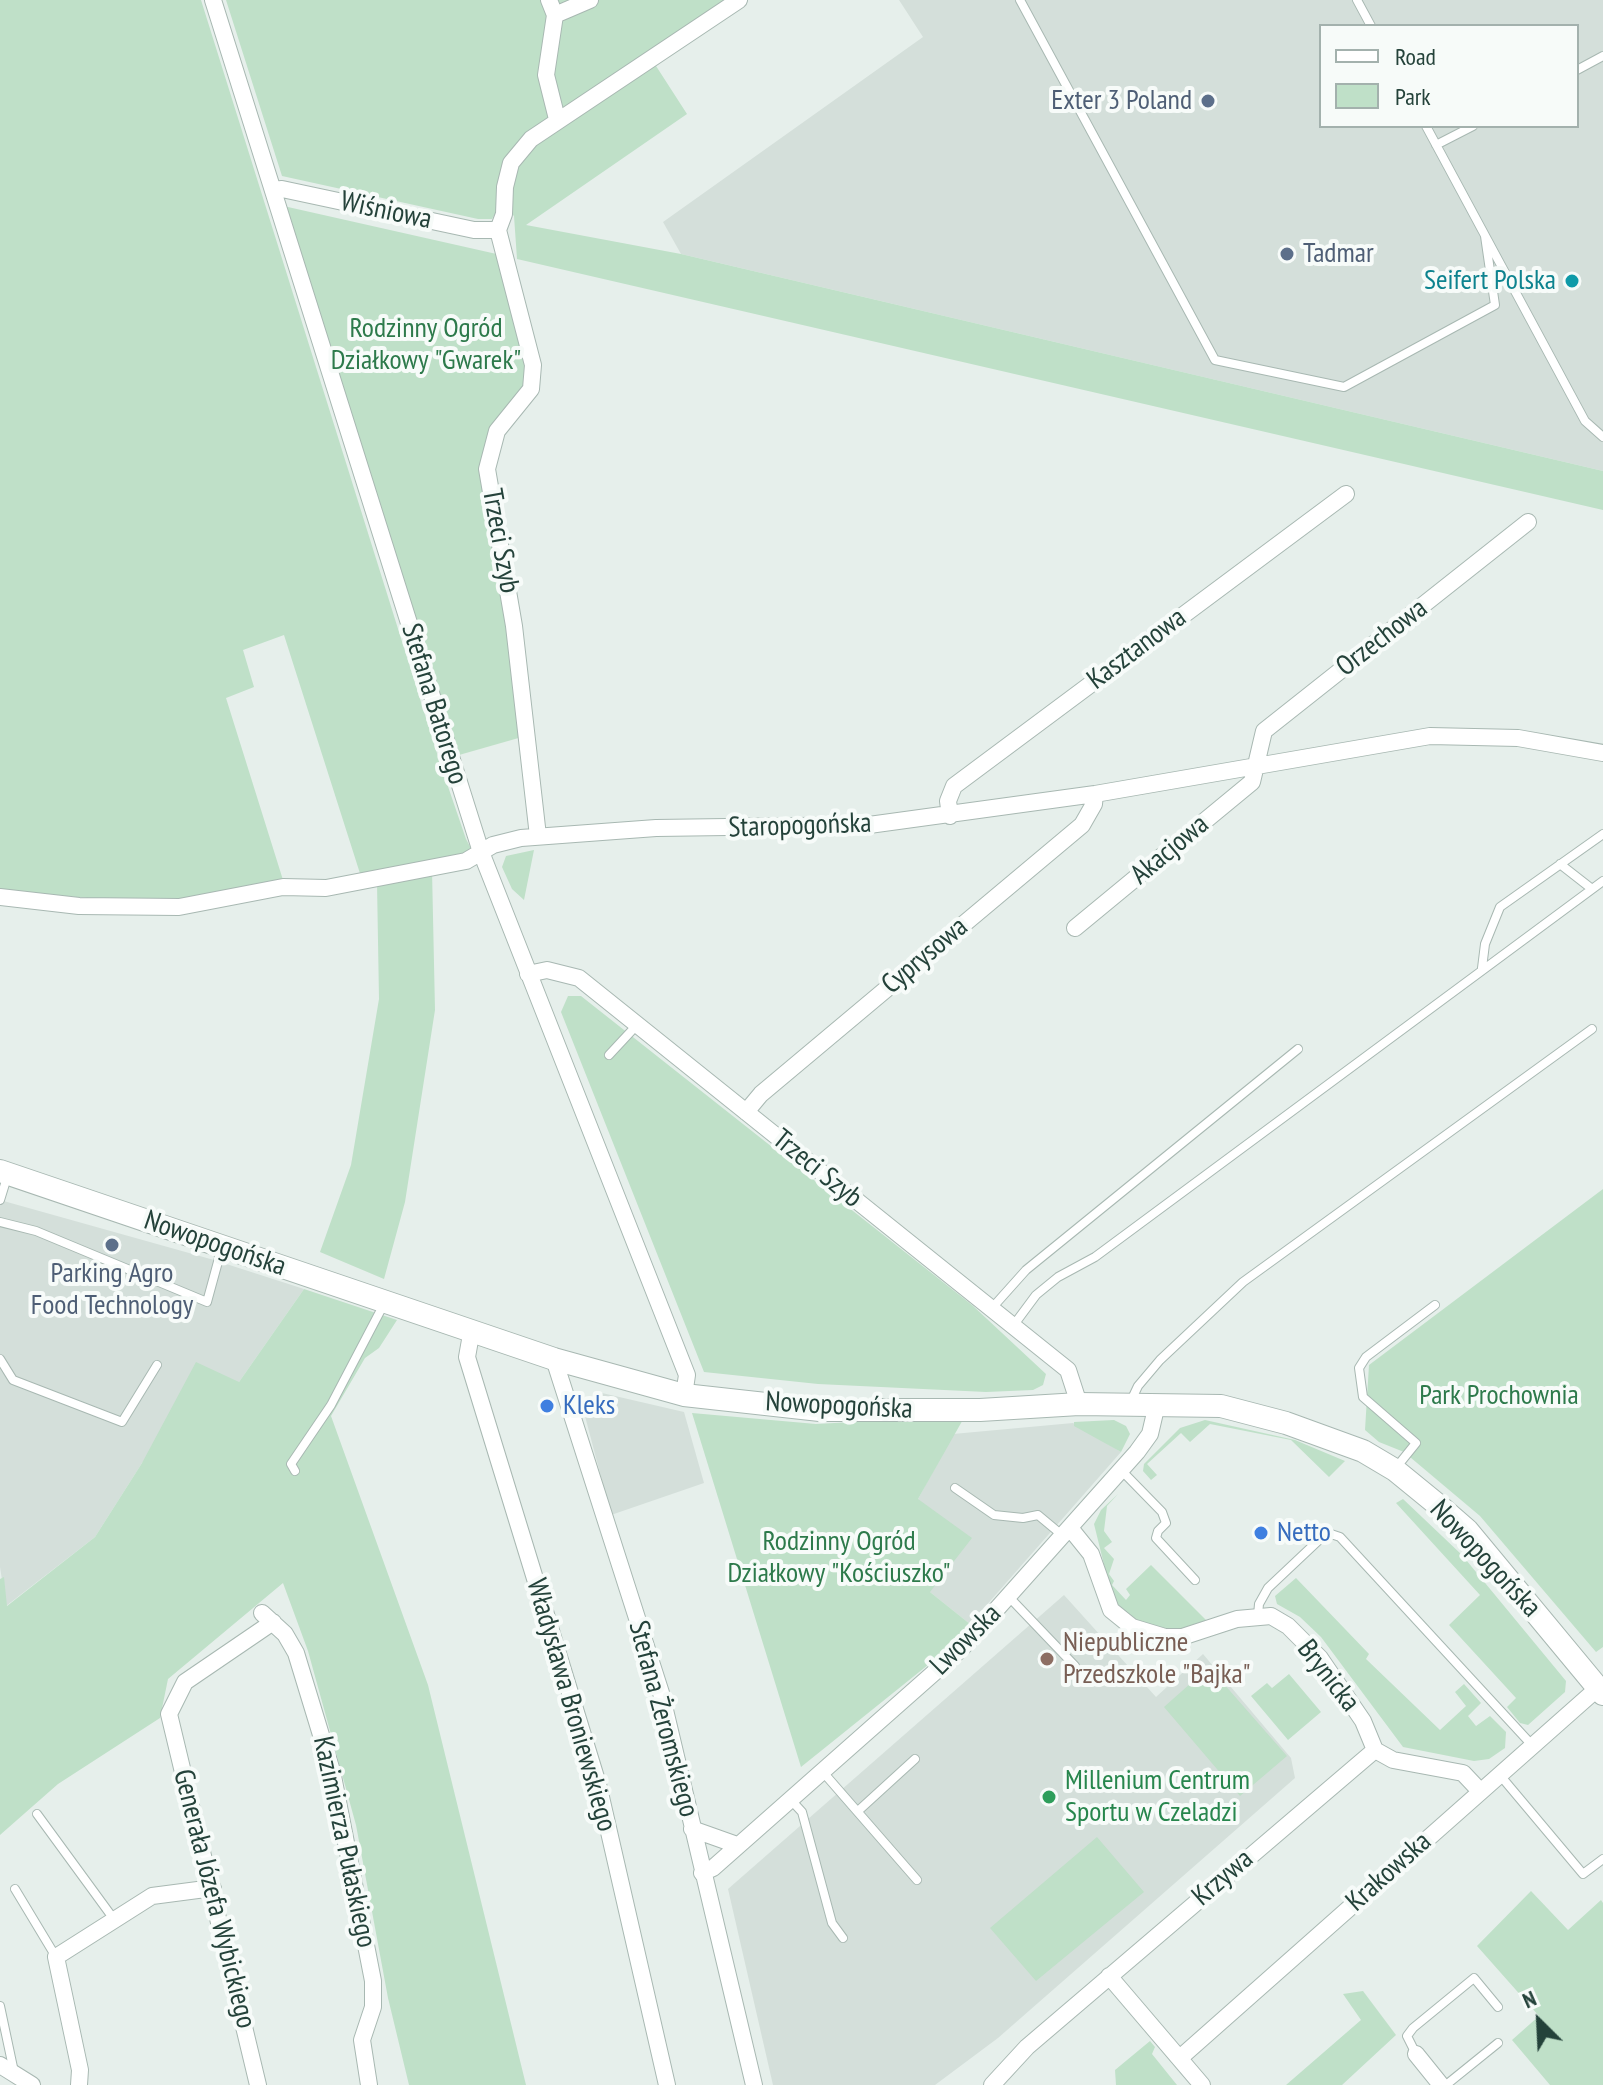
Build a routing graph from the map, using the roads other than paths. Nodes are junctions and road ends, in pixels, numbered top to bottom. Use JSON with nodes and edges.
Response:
{"nodes":[{"id":1,"x":213,"y":0,"type":"edge"},
{"id":2,"x":590,"y":0,"type":"edge"},
{"id":3,"x":739,"y":0,"type":"edge"},
{"id":4,"x":1020,"y":0,"type":"edge"},
{"id":5,"x":1357,"y":0,"type":"edge"},
{"id":6,"x":552,"y":7,"type":"edge"},
{"id":7,"x":1370,"y":24,"type":"edge"},
{"id":8,"x":1603,"y":56,"type":"edge"},
{"id":9,"x":1579,"y":69,"type":"edge"},
{"id":10,"x":557,"y":119,"type":"junction"},
{"id":11,"x":1427,"y":128,"type":"edge"},
{"id":12,"x":1469,"y":128,"type":"edge"},
{"id":13,"x":1436,"y":145,"type":"junction"},
{"id":14,"x":274,"y":190,"type":"junction"},
{"id":15,"x":498,"y":230,"type":"junction"},
{"id":16,"x":1485,"y":236,"type":"junction"},
{"id":17,"x":1603,"y":437,"type":"edge"},
{"id":18,"x":1346,"y":494,"type":"dead end"},
{"id":19,"x":1528,"y":522,"type":"dead end"},
{"id":20,"x":1603,"y":753,"type":"edge"},
{"id":21,"x":1256,"y":766,"type":"junction"},
{"id":22,"x":1095,"y":794,"type":"junction"},
{"id":23,"x":950,"y":816,"type":"junction"},
{"id":24,"x":1603,"y":834,"type":"edge"},
{"id":25,"x":538,"y":836,"type":"junction"},
{"id":26,"x":481,"y":852,"type":"junction"},
{"id":27,"x":1560,"y":864,"type":"junction"},
{"id":28,"x":1603,"y":881,"type":"edge"},
{"id":29,"x":1592,"y":889,"type":"junction"},
{"id":30,"x":0,"y":897,"type":"edge"},
{"id":31,"x":1075,"y":928,"type":"dead end"},
{"id":32,"x":1482,"y":968,"type":"junction"},
{"id":33,"x":528,"y":974,"type":"junction"},
{"id":34,"x":636,"y":1026,"type":"junction"},
{"id":35,"x":1592,"y":1029,"type":"dead end"},
{"id":36,"x":1298,"y":1049,"type":"dead end"},
{"id":37,"x":609,"y":1055,"type":"dead end"},
{"id":38,"x":746,"y":1112,"type":"junction"},
{"id":39,"x":4,"y":1172,"type":"edge"},
{"id":40,"x":0,"y":1200,"type":"edge"},
{"id":41,"x":0,"y":1222,"type":"edge"},
{"id":42,"x":222,"y":1247,"type":"junction"},
{"id":43,"x":386,"y":1301,"type":"junction"},
{"id":44,"x":1435,"y":1305,"type":"dead end"},
{"id":45,"x":992,"y":1308,"type":"junction"},
{"id":46,"x":1013,"y":1326,"type":"junction"},
{"id":47,"x":472,"y":1329,"type":"junction"},
{"id":48,"x":0,"y":1359,"type":"edge"},
{"id":49,"x":554,"y":1359,"type":"junction"},
{"id":50,"x":157,"y":1365,"type":"dead end"},
{"id":51,"x":684,"y":1395,"type":"junction"},
{"id":52,"x":1079,"y":1404,"type":"junction"},
{"id":53,"x":1130,"y":1404,"type":"junction"},
{"id":54,"x":1157,"y":1404,"type":"junction"},
{"id":55,"x":1121,"y":1470,"type":"junction"},
{"id":56,"x":1395,"y":1470,"type":"junction"},
{"id":57,"x":295,"y":1471,"type":"dead end"},
{"id":58,"x":955,"y":1488,"type":"dead end"},
{"id":59,"x":1066,"y":1532,"type":"junction"},
{"id":60,"x":1195,"y":1580,"type":"dead end"},
{"id":61,"x":1009,"y":1597,"type":"junction"},
{"id":62,"x":1258,"y":1615,"type":"junction"},
{"id":63,"x":1075,"y":1666,"type":"dead end"},
{"id":64,"x":1600,"y":1691,"type":"edge"},
{"id":65,"x":169,"y":1714,"type":"joint"},
{"id":66,"x":1531,"y":1744,"type":"junction"},
{"id":67,"x":1375,"y":1750,"type":"junction"},
{"id":68,"x":915,"y":1759,"type":"dead end"},
{"id":69,"x":822,"y":1770,"type":"junction"},
{"id":70,"x":1498,"y":1773,"type":"junction"},
{"id":71,"x":1479,"y":1790,"type":"junction"},
{"id":72,"x":790,"y":1799,"type":"junction"},
{"id":73,"x":858,"y":1811,"type":"junction"},
{"id":74,"x":37,"y":1814,"type":"dead end"},
{"id":75,"x":692,"y":1829,"type":"junction"},
{"id":76,"x":737,"y":1845,"type":"junction"},
{"id":77,"x":1603,"y":1859,"type":"edge"},
{"id":78,"x":702,"y":1873,"type":"junction"},
{"id":79,"x":917,"y":1880,"type":"dead end"},
{"id":80,"x":213,"y":1888,"type":"junction"},
{"id":81,"x":15,"y":1889,"type":"dead end"},
{"id":82,"x":113,"y":1918,"type":"junction"},
{"id":83,"x":843,"y":1938,"type":"dead end"},
{"id":84,"x":56,"y":1957,"type":"junction"},
{"id":85,"x":1109,"y":1976,"type":"junction"},
{"id":86,"x":0,"y":2006,"type":"edge"},
{"id":87,"x":1498,"y":2007,"type":"dead end"},
{"id":88,"x":1498,"y":2043,"type":"dead end"},
{"id":89,"x":1416,"y":2054,"type":"joint"},
{"id":90,"x":1181,"y":2057,"type":"junction"},
{"id":91,"x":7,"y":2069,"type":"edge"},
{"id":92,"x":32,"y":2085,"type":"edge"},
{"id":93,"x":79,"y":2085,"type":"edge"},
{"id":94,"x":258,"y":2085,"type":"edge"},
{"id":95,"x":369,"y":2085,"type":"edge"},
{"id":96,"x":667,"y":2085,"type":"edge"},
{"id":97,"x":754,"y":2085,"type":"edge"},
{"id":98,"x":992,"y":2085,"type":"edge"},
{"id":99,"x":1202,"y":2085,"type":"edge"},
{"id":100,"x":1443,"y":2085,"type":"edge"}],
"edges":[{"from":1,"to":14,"type":"street","name":"Stefana Batorego"},
{"from":2,"to":6,"type":"street"},
{"from":3,"to":10,"type":"street"},
{"from":4,"to":16,"type":"lane"},
{"from":5,"to":7,"type":"lane"},
{"from":6,"to":10,"type":"street"},
{"from":8,"to":9,"type":"lane"},
{"from":10,"to":15,"type":"street","name":"Trzeci Szyb"},
{"from":11,"to":13,"type":"lane"},
{"from":12,"to":13,"type":"lane"},
{"from":13,"to":16,"type":"lane"},
{"from":14,"to":15,"type":"street","name":"Wiśniowa"},
{"from":14,"to":26,"type":"street","name":"Stefana Batorego"},
{"from":15,"to":25,"type":"street","name":"Trzeci Szyb"},
{"from":16,"to":17,"type":"lane"},
{"from":18,"to":23,"type":"street","name":"Kasztanowa"},
{"from":19,"to":21,"type":"street","name":"Orzechowa"},
{"from":20,"to":21,"type":"street","name":"Staropogońska"},
{"from":21,"to":22,"type":"street","name":"Staropogońska"},
{"from":21,"to":31,"type":"street","name":"Akacjowa"},
{"from":22,"to":23,"type":"street","name":"Staropogońska"},
{"from":22,"to":38,"type":"street","name":"Cyprysowa"},
{"from":23,"to":25,"type":"street","name":"Staropogońska"},
{"from":24,"to":27,"type":"lane"},
{"from":25,"to":26,"type":"street","name":"Staropogońska"},
{"from":26,"to":30,"type":"street","name":"Staropogońska"},
{"from":26,"to":33,"type":"street","name":"Stefana Batorego"},
{"from":27,"to":29,"type":"lane"},
{"from":27,"to":32,"type":"lane"},
{"from":28,"to":29,"type":"lane"},
{"from":29,"to":32,"type":"lane"},
{"from":32,"to":46,"type":"lane"},
{"from":33,"to":34,"type":"street","name":"Trzeci Szyb"},
{"from":33,"to":51,"type":"street","name":"Stefana Batorego"},
{"from":34,"to":37,"type":"lane"},
{"from":34,"to":38,"type":"street","name":"Trzeci Szyb"},
{"from":35,"to":53,"type":"lane"},
{"from":36,"to":45,"type":"lane"},
{"from":38,"to":45,"type":"street","name":"Trzeci Szyb"},
{"from":39,"to":40,"type":"lane"},
{"from":39,"to":42,"type":"street","name":"Nowopogońska"},
{"from":41,"to":42,"type":"lane"},
{"from":42,"to":43,"type":"street","name":"Nowopogońska"},
{"from":43,"to":47,"type":"street","name":"Nowopogońska"},
{"from":43,"to":57,"type":"lane"},
{"from":44,"to":56,"type":"lane"},
{"from":45,"to":46,"type":"street","name":"Trzeci Szyb"},
{"from":46,"to":52,"type":"street","name":"Trzeci Szyb"},
{"from":47,"to":49,"type":"street","name":"Nowopogońska"},
{"from":47,"to":96,"type":"street","name":"Władysława Broniewskiego"},
{"from":48,"to":50,"type":"lane"},
{"from":49,"to":51,"type":"street","name":"Nowopogońska"},
{"from":49,"to":75,"type":"street","name":"Stefana Żeromskiego"},
{"from":51,"to":52,"type":"street","name":"Nowopogońska"},
{"from":52,"to":53,"type":"street","name":"Nowopogońska"},
{"from":53,"to":54,"type":"street","name":"Nowopogońska"},
{"from":54,"to":55,"type":"street","name":"Lwowska"},
{"from":54,"to":56,"type":"street","name":"Nowopogońska"},
{"from":55,"to":59,"type":"street","name":"Lwowska"},
{"from":55,"to":60,"type":"lane"},
{"from":56,"to":64,"type":"street","name":"Nowopogońska"},
{"from":58,"to":59,"type":"lane"},
{"from":59,"to":61,"type":"street","name":"Lwowska"},
{"from":59,"to":62,"type":"street"},
{"from":61,"to":63,"type":"lane"},
{"from":61,"to":69,"type":"street","name":"Lwowska"},
{"from":62,"to":66,"type":"lane"},
{"from":62,"to":67,"type":"street","name":"Brynicka"},
{"from":64,"to":66,"type":"street","name":"Krakowska"},
{"from":65,"to":80,"type":"street","name":"Generała Józefa Wybickiego"},
{"from":65,"to":95,"type":"street","name":"Kazimierza Pułaskiego"},
{"from":66,"to":70,"type":"street","name":"Krakowska"},
{"from":67,"to":71,"type":"street"},
{"from":67,"to":85,"type":"street","name":"Krzywa"},
{"from":68,"to":73,"type":"lane"},
{"from":69,"to":72,"type":"street","name":"Lwowska"},
{"from":69,"to":73,"type":"lane"},
{"from":70,"to":71,"type":"street","name":"Krakowska"},
{"from":70,"to":77,"type":"lane"},
{"from":71,"to":90,"type":"street","name":"Krakowska"},
{"from":72,"to":76,"type":"street","name":"Lwowska"},
{"from":72,"to":83,"type":"lane"},
{"from":73,"to":79,"type":"lane"},
{"from":74,"to":82,"type":"lane"},
{"from":75,"to":76,"type":"street"},
{"from":75,"to":78,"type":"street","name":"Stefana Żeromskiego"},
{"from":76,"to":78,"type":"street","name":"Lwowska"},
{"from":78,"to":97,"type":"street","name":"Stefana Żeromskiego"},
{"from":80,"to":82,"type":"street"},
{"from":80,"to":94,"type":"street","name":"Generała Józefa Wybickiego"},
{"from":81,"to":84,"type":"lane"},
{"from":82,"to":84,"type":"street"},
{"from":84,"to":93,"type":"street"},
{"from":85,"to":90,"type":"street"},
{"from":85,"to":98,"type":"street","name":"Krzywa"},
{"from":86,"to":91,"type":"lane"},
{"from":87,"to":89,"type":"lane"},
{"from":88,"to":100,"type":"lane"},
{"from":89,"to":100,"type":"street"},
{"from":90,"to":99,"type":"street"},
{"from":91,"to":92,"type":"street"}]}
